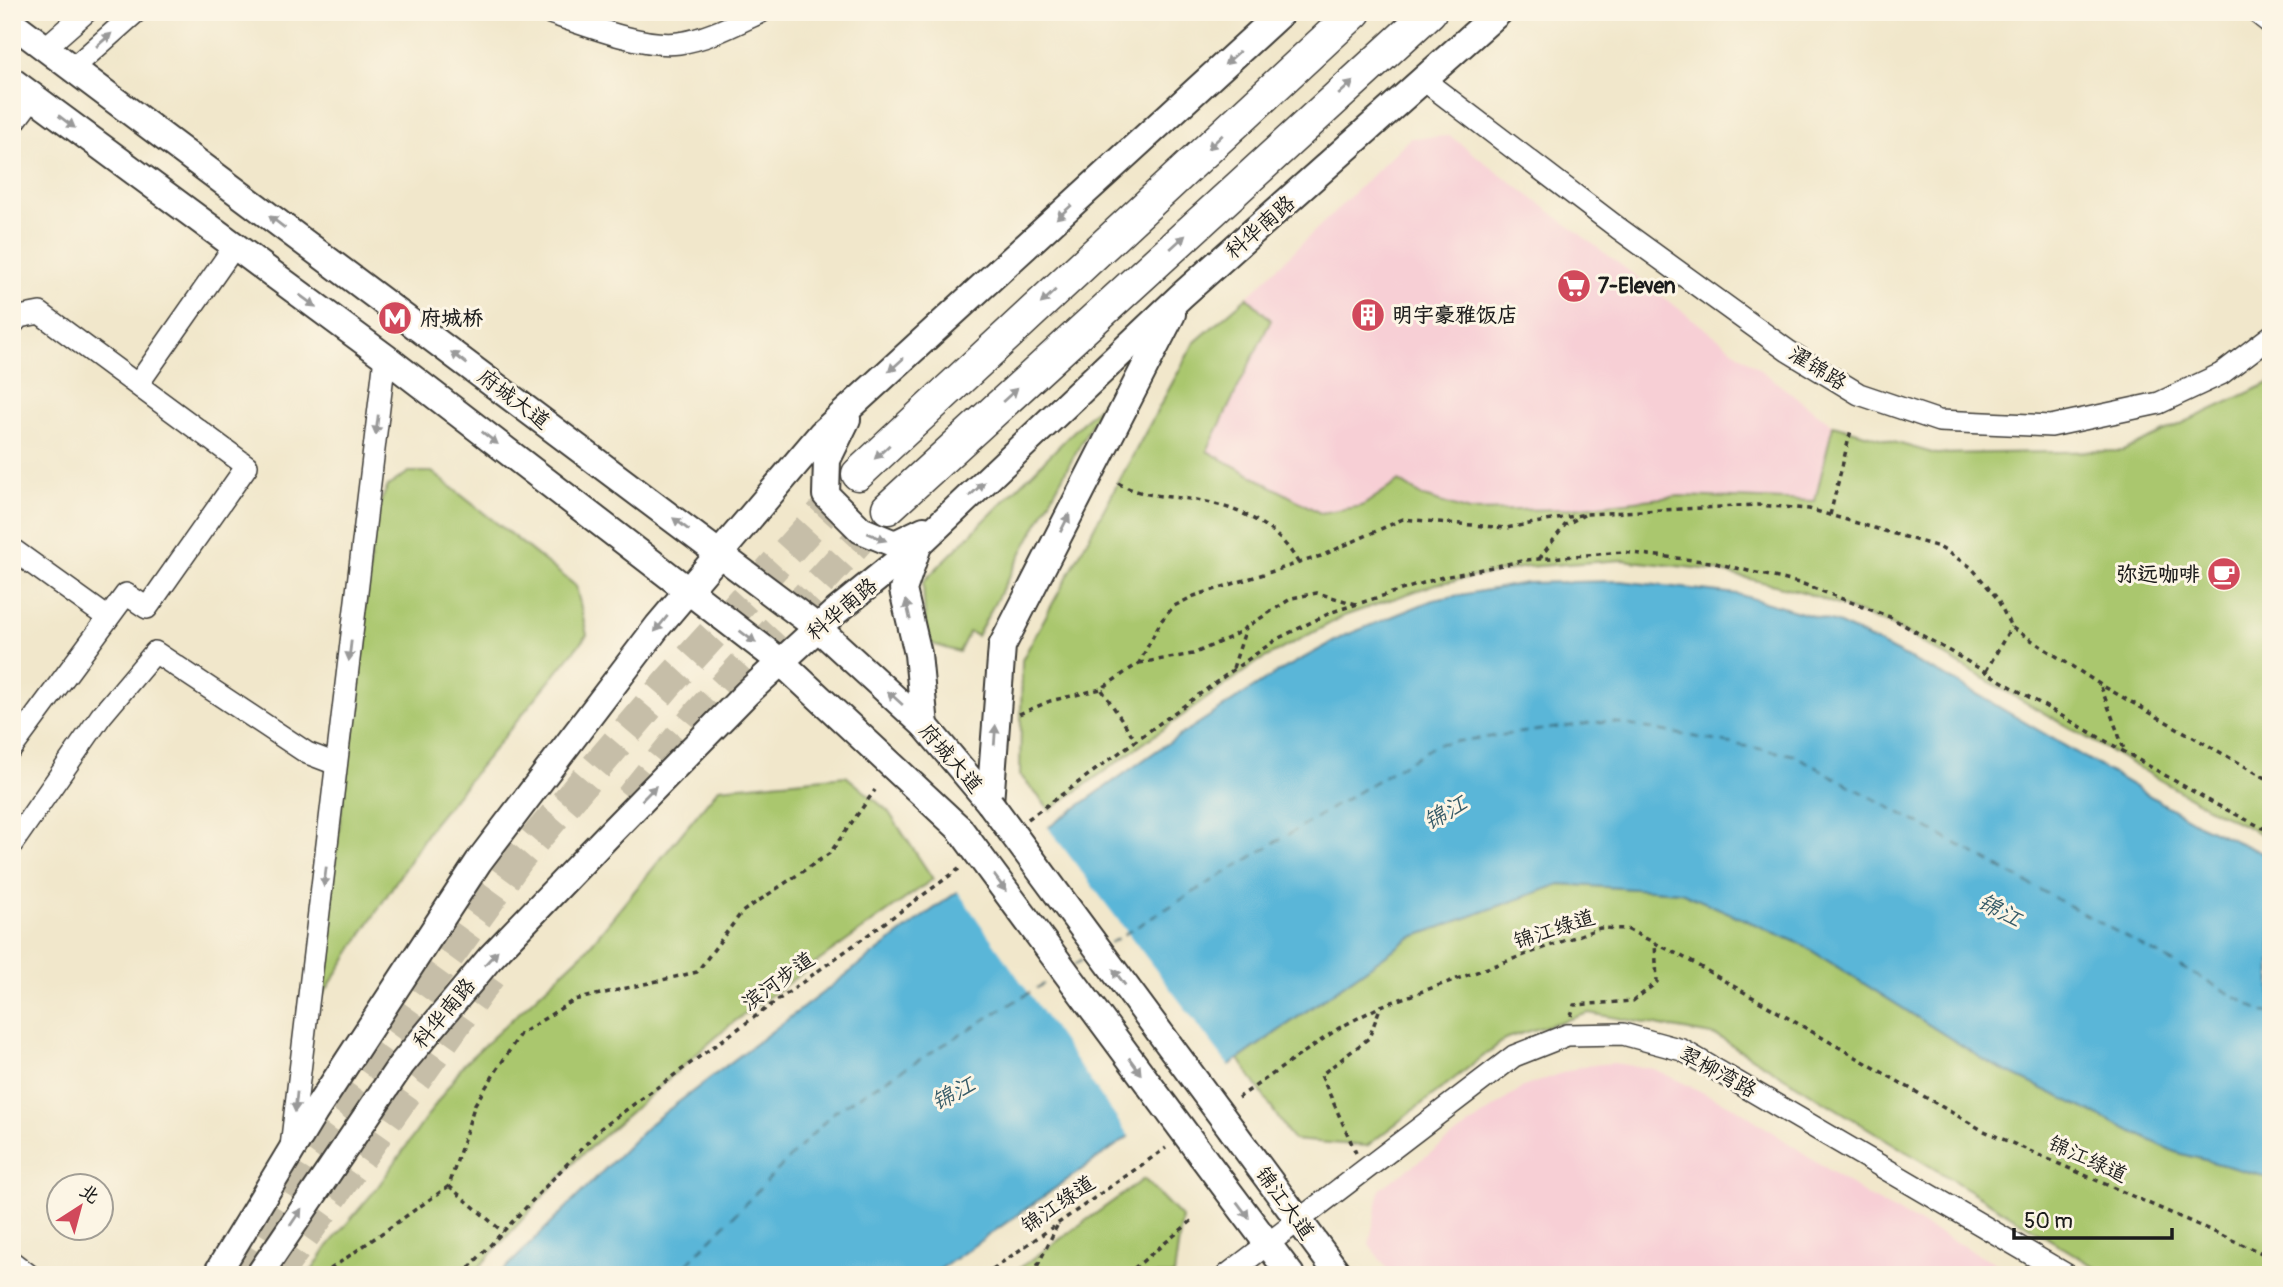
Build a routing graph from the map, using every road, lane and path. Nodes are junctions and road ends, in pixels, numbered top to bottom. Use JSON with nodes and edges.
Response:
{"nodes":[{"id":1,"x":86,"y":12,"type":"edge"},
{"id":2,"x":136,"y":12,"type":"edge"},
{"id":3,"x":548,"y":12,"type":"edge"},
{"id":4,"x":761,"y":12,"type":"edge"},
{"id":5,"x":1282,"y":12,"type":"edge"},
{"id":6,"x":1355,"y":12,"type":"edge"},
{"id":7,"x":1430,"y":12,"type":"edge"},
{"id":8,"x":1499,"y":12,"type":"edge"},
{"id":9,"x":2256,"y":12,"type":"edge"},
{"id":10,"x":12,"y":23,"type":"edge"},
{"id":11,"x":2271,"y":24,"type":"edge"},
{"id":12,"x":45,"y":48,"type":"junction"},
{"id":13,"x":72,"y":69,"type":"junction"},
{"id":14,"x":12,"y":81,"type":"edge"},
{"id":15,"x":1425,"y":81,"type":"junction"},
{"id":16,"x":33,"y":97,"type":"junction"},
{"id":17,"x":12,"y":125,"type":"edge"},
{"id":18,"x":234,"y":247,"type":"junction"},
{"id":19,"x":1181,"y":296,"type":"junction"},
{"id":20,"x":12,"y":326,"type":"edge"},
{"id":21,"x":2271,"y":336,"type":"edge"},
{"id":22,"x":386,"y":357,"type":"junction"},
{"id":23,"x":138,"y":384,"type":"junction"},
{"id":24,"x":856,"y":402,"type":"junction"},
{"id":25,"x":1851,"y":430,"type":"dead end"},
{"id":26,"x":858,"y":474,"type":"tunnel mouth"},
{"id":27,"x":1118,"y":483,"type":"dead end"},
{"id":28,"x":888,"y":508,"type":"tunnel mouth"},
{"id":29,"x":1586,"y":514,"type":"junction"},
{"id":30,"x":1830,"y":515,"type":"junction"},
{"id":31,"x":943,"y":521,"type":"junction"},
{"id":32,"x":918,"y":545,"type":"junction"},
{"id":33,"x":12,"y":549,"type":"edge"},
{"id":34,"x":720,"y":553,"type":"junction"},
{"id":35,"x":1539,"y":559,"type":"junction"},
{"id":36,"x":1299,"y":564,"type":"junction"},
{"id":37,"x":687,"y":592,"type":"junction"},
{"id":38,"x":1357,"y":605,"type":"junction"},
{"id":39,"x":108,"y":618,"type":"junction"},
{"id":40,"x":1246,"y":626,"type":"junction"},
{"id":41,"x":2011,"y":627,"type":"junction"},
{"id":42,"x":818,"y":628,"type":"junction"},
{"id":43,"x":781,"y":662,"type":"junction"},
{"id":44,"x":1139,"y":663,"type":"junction"},
{"id":45,"x":1233,"y":670,"type":"junction"},
{"id":46,"x":1986,"y":671,"type":"junction"},
{"id":47,"x":2101,"y":685,"type":"junction"},
{"id":48,"x":1101,"y":690,"type":"junction"},
{"id":49,"x":996,"y":718,"type":"junction"},
{"id":50,"x":925,"y":726,"type":"junction"},
{"id":51,"x":1136,"y":741,"type":"junction"},
{"id":52,"x":12,"y":748,"type":"edge"},
{"id":53,"x":2125,"y":752,"type":"junction"},
{"id":54,"x":336,"y":764,"type":"junction"},
{"id":55,"x":2271,"y":781,"type":"edge"},
{"id":56,"x":875,"y":790,"type":"dead end"},
{"id":57,"x":990,"y":803,"type":"junction"},
{"id":58,"x":1023,"y":823,"type":"dead end"},
{"id":59,"x":2271,"y":832,"type":"edge"},
{"id":60,"x":12,"y":844,"type":"edge"},
{"id":61,"x":967,"y":864,"type":"dead end"},
{"id":62,"x":1655,"y":943,"type":"junction"},
{"id":63,"x":1381,"y":1006,"type":"junction"},
{"id":64,"x":1567,"y":1035,"type":"junction"},
{"id":65,"x":1230,"y":1118,"type":"junction"},
{"id":66,"x":1171,"y":1145,"type":"dead end"},
{"id":67,"x":290,"y":1152,"type":"junction"},
{"id":68,"x":1202,"y":1156,"type":"joint"},
{"id":69,"x":1364,"y":1171,"type":"junction"},
{"id":70,"x":449,"y":1186,"type":"junction"},
{"id":71,"x":1194,"y":1219,"type":"dead end"},
{"id":72,"x":1299,"y":1221,"type":"junction"},
{"id":73,"x":1058,"y":1223,"type":"junction"},
{"id":74,"x":503,"y":1232,"type":"junction"},
{"id":75,"x":1268,"y":1244,"type":"junction"},
{"id":76,"x":2271,"y":1257,"type":"edge"},
{"id":77,"x":12,"y":1262,"type":"edge"},
{"id":78,"x":29,"y":1275,"type":"edge"},
{"id":79,"x":216,"y":1275,"type":"edge"},
{"id":80,"x":259,"y":1275,"type":"edge"},
{"id":81,"x":322,"y":1275,"type":"edge"},
{"id":82,"x":462,"y":1275,"type":"edge"},
{"id":83,"x":984,"y":1275,"type":"edge"},
{"id":84,"x":1033,"y":1275,"type":"edge"},
{"id":85,"x":1126,"y":1275,"type":"edge"},
{"id":86,"x":1227,"y":1275,"type":"edge"},
{"id":87,"x":1291,"y":1275,"type":"edge"},
{"id":88,"x":1339,"y":1275,"type":"edge"},
{"id":89,"x":2067,"y":1275,"type":"edge"}],
"edges":[{"from":1,"to":12,"type":"street"},
{"from":13,"to":2,"type":"street","one_way":true},
{"from":3,"to":4,"type":"street"},
{"from":5,"to":24,"type":"main road","one_way":true},
{"from":6,"to":26,"type":"highway","one_way":true},
{"from":28,"to":7,"type":"highway","name":"科华南路","one_way":true},
{"from":8,"to":15,"type":"main road","name":"科华南路"},
{"from":9,"to":11,"type":"street"},
{"from":10,"to":12,"type":"main road","name":"府城大道"},
{"from":12,"to":13,"type":"main road","name":"府城大道"},
{"from":34,"to":13,"type":"main road","name":"府城大道","one_way":true},
{"from":14,"to":16,"type":"main road","name":"府城大道"},
{"from":15,"to":19,"type":"main road","name":"科华南路"},
{"from":15,"to":21,"type":"street","name":"濯锦路"},
{"from":16,"to":17,"type":"street"},
{"from":16,"to":18,"type":"main road","name":"府城大道","one_way":true},
{"from":18,"to":22,"type":"main road","name":"府城大道","one_way":true},
{"from":18,"to":23,"type":"street"},
{"from":31,"to":19,"type":"main road","name":"科华南路","one_way":true},
{"from":49,"to":19,"type":"main road","one_way":true},
{"from":20,"to":23,"type":"street"},
{"from":22,"to":37,"type":"main road","name":"府城大道","one_way":true},
{"from":22,"to":54,"type":"street","one_way":true},
{"from":23,"to":39,"type":"street"},
{"from":24,"to":31,"type":"main road","one_way":true},
{"from":24,"to":34,"type":"main road"},
{"from":25,"to":30,"type":"path"},
{"from":27,"to":36,"type":"path"},
{"from":29,"to":30,"type":"path"},
{"from":29,"to":35,"type":"path"},
{"from":29,"to":36,"type":"path"},
{"from":30,"to":41,"type":"path"},
{"from":31,"to":32,"type":"main road","name":"科华南路"},
{"from":32,"to":42,"type":"main road","name":"科华南路"},
{"from":50,"to":32,"type":"main road","one_way":true},
{"from":33,"to":39,"type":"street"},
{"from":34,"to":37,"type":"main road"},
{"from":34,"to":42,"type":"main road","name":"府城大道"},
{"from":35,"to":38,"type":"path"},
{"from":35,"to":46,"type":"path"},
{"from":36,"to":44,"type":"path"},
{"from":37,"to":43,"type":"main road","name":"府城大道","one_way":true},
{"from":37,"to":67,"type":"main road","one_way":true},
{"from":38,"to":40,"type":"path"},
{"from":38,"to":45,"type":"path"},
{"from":39,"to":52,"type":"street"},
{"from":40,"to":44,"type":"path"},
{"from":40,"to":45,"type":"path"},
{"from":41,"to":46,"type":"path"},
{"from":41,"to":47,"type":"path"},
{"from":42,"to":43,"type":"main road","name":"科华南路"},
{"from":50,"to":42,"type":"main road","name":"府城大道","one_way":true},
{"from":43,"to":68,"type":"main road","name":"府城大道","one_way":true,"bridge":true},
{"from":80,"to":43,"type":"main road","name":"科华南路","one_way":true},
{"from":44,"to":48,"type":"path"},
{"from":45,"to":51,"type":"path"},
{"from":46,"to":53,"type":"path"},
{"from":47,"to":53,"type":"path"},
{"from":47,"to":55,"type":"path"},
{"from":48,"to":49,"type":"path"},
{"from":48,"to":51,"type":"path"},
{"from":57,"to":49,"type":"main road","one_way":true},
{"from":50,"to":57,"type":"main road","name":"府城大道"},
{"from":51,"to":58,"type":"path"},
{"from":53,"to":59,"type":"path"},
{"from":54,"to":60,"type":"street"},
{"from":54,"to":67,"type":"street","one_way":true},
{"from":56,"to":70,"type":"path"},
{"from":65,"to":57,"type":"main road","name":"府城大道","one_way":true,"bridge":true},
{"from":61,"to":74,"type":"path","name":"滨河步道"},
{"from":62,"to":63,"type":"path","name":"锦江绿道"},
{"from":62,"to":64,"type":"path"},
{"from":62,"to":76,"type":"path","name":"锦江绿道"},
{"from":63,"to":65,"type":"path","name":"锦江绿道"},
{"from":63,"to":69,"type":"path"},
{"from":64,"to":69,"type":"street","name":"翠柳湾路"},
{"from":64,"to":89,"type":"street","name":"翠柳湾路"},
{"from":65,"to":72,"type":"main road","name":"锦江大道"},
{"from":66,"to":73,"type":"path","name":"锦江绿道"},
{"from":67,"to":79,"type":"main road"},
{"from":68,"to":75,"type":"main road","name":"锦江大道","one_way":true},
{"from":69,"to":72,"type":"street","name":"翠柳湾路"},
{"from":70,"to":74,"type":"path"},
{"from":70,"to":81,"type":"path"},
{"from":71,"to":85,"type":"path"},
{"from":72,"to":75,"type":"street","name":"翠柳湾路"},
{"from":72,"to":88,"type":"main road","name":"锦江大道"},
{"from":73,"to":83,"type":"path","name":"锦江绿道"},
{"from":73,"to":84,"type":"path"},
{"from":74,"to":82,"type":"path","name":"滨河步道"},
{"from":75,"to":86,"type":"street","name":"翠柳湾路"},
{"from":75,"to":87,"type":"main road","name":"锦江大道"},
{"from":77,"to":78,"type":"street"}]}
